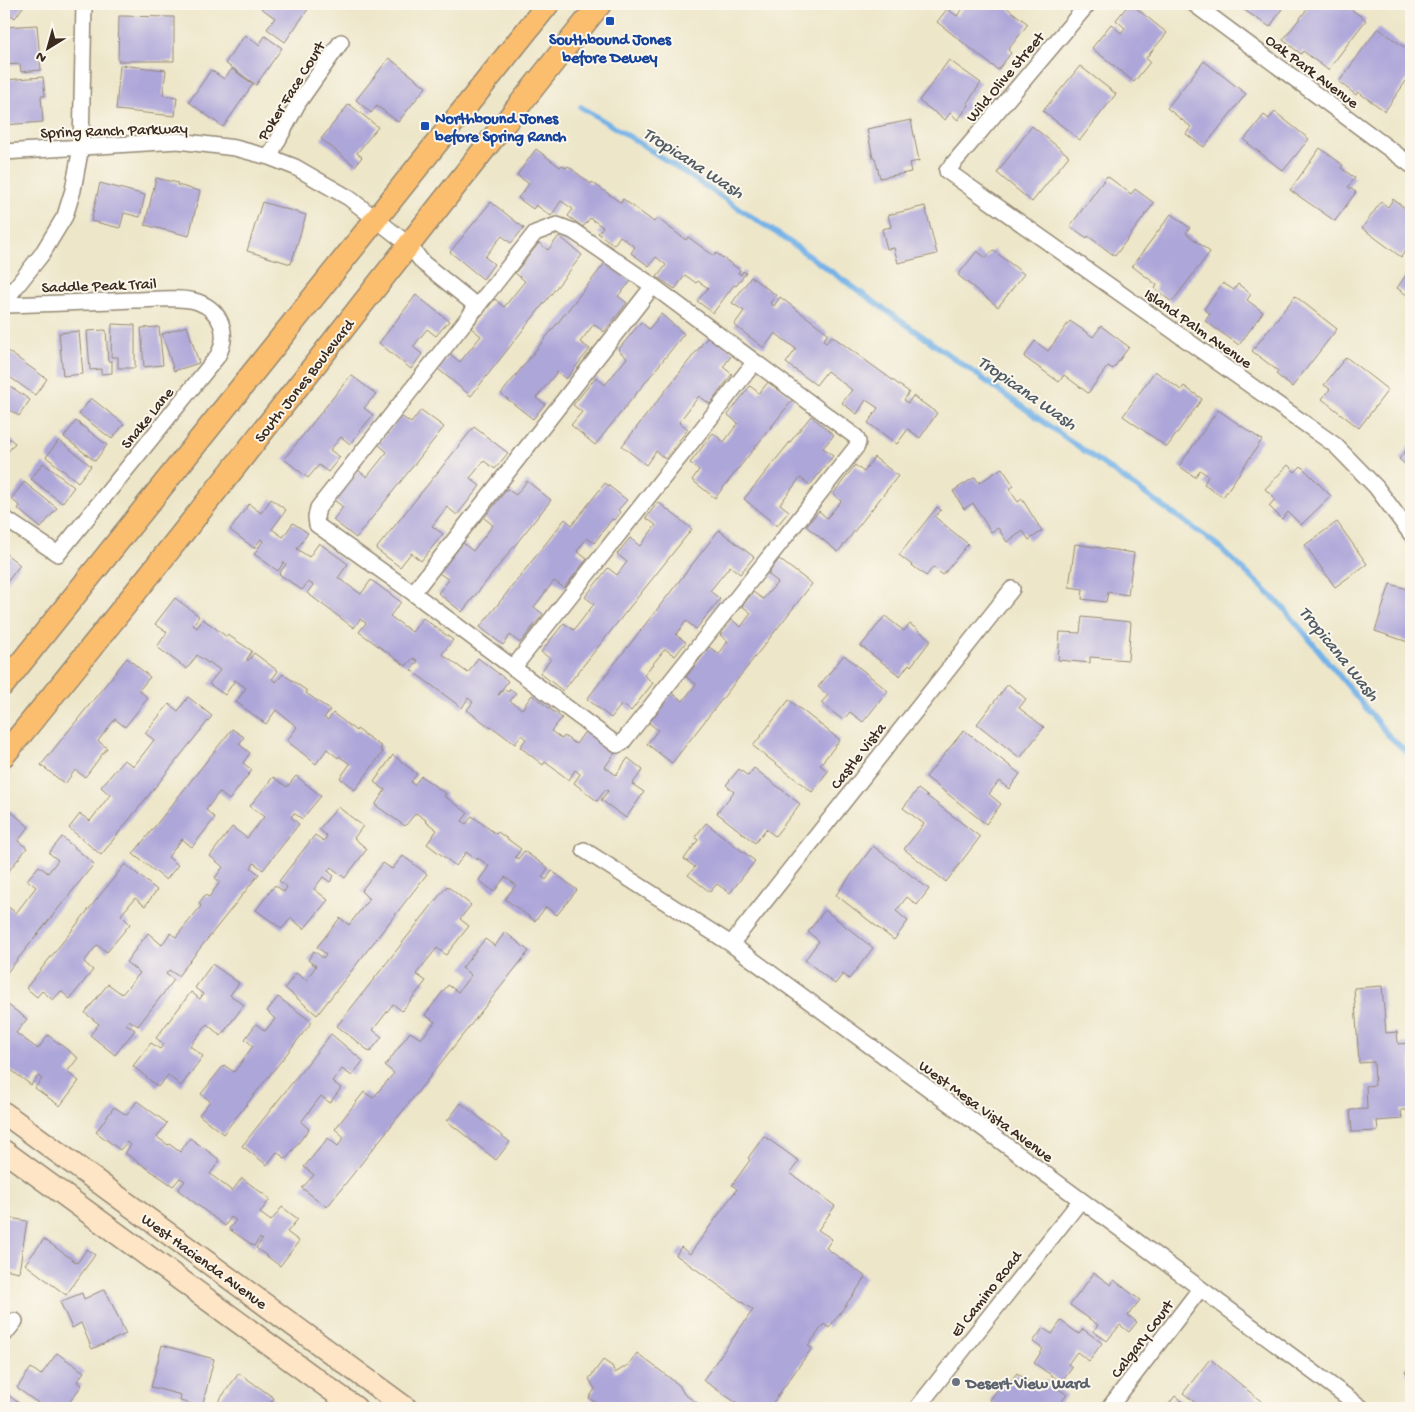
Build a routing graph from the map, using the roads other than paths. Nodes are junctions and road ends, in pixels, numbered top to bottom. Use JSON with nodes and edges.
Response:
{"nodes":[{"id":1,"x":84,"y":4,"type":"edge"},
{"id":2,"x":548,"y":4,"type":"edge"},
{"id":3,"x":600,"y":4,"type":"edge"},
{"id":4,"x":1088,"y":4,"type":"edge"},
{"id":5,"x":1194,"y":4,"type":"edge"},
{"id":6,"x":341,"y":42,"type":"dead end"},
{"id":7,"x":81,"y":147,"type":"junction"},
{"id":8,"x":4,"y":152,"type":"edge"},
{"id":9,"x":269,"y":156,"type":"junction"},
{"id":10,"x":1411,"y":165,"type":"edge"},
{"id":11,"x":947,"y":171,"type":"joint"},
{"id":12,"x":376,"y":219,"type":"junction"},
{"id":13,"x":409,"y":245,"type":"junction"},
{"id":14,"x":653,"y":286,"type":"junction"},
{"id":15,"x":196,"y":301,"type":"joint"},
{"id":16,"x":4,"y":304,"type":"edge"},
{"id":17,"x":478,"y":307,"type":"junction"},
{"id":18,"x":754,"y":363,"type":"junction"},
{"id":19,"x":4,"y":518,"type":"edge"},
{"id":20,"x":1411,"y":534,"type":"edge"},
{"id":21,"x":1012,"y":589,"type":"dead end"},
{"id":22,"x":413,"y":593,"type":"junction"},
{"id":23,"x":513,"y":668,"type":"junction"},
{"id":24,"x":4,"y":684,"type":"edge"},
{"id":25,"x":4,"y":755,"type":"edge"},
{"id":26,"x":584,"y":850,"type":"dead end"},
{"id":27,"x":731,"y":944,"type":"junction"},
{"id":28,"x":4,"y":1113,"type":"edge"},
{"id":29,"x":47,"y":1145,"type":"junction"},
{"id":30,"x":4,"y":1151,"type":"edge"},
{"id":31,"x":29,"y":1169,"type":"junction"},
{"id":32,"x":1080,"y":1200,"type":"junction"},
{"id":33,"x":1200,"y":1289,"type":"junction"},
{"id":34,"x":14,"y":1321,"type":"dead end"},
{"id":35,"x":4,"y":1335,"type":"edge"},
{"id":36,"x":355,"y":1371,"type":"junction"},
{"id":37,"x":337,"y":1395,"type":"junction"},
{"id":38,"x":356,"y":1408,"type":"edge"},
{"id":39,"x":406,"y":1408,"type":"edge"},
{"id":40,"x":917,"y":1408,"type":"edge"},
{"id":41,"x":1109,"y":1408,"type":"edge"},
{"id":42,"x":1362,"y":1408,"type":"edge"}],
"edges":[{"from":1,"to":7,"type":"street"},
{"from":2,"to":12,"type":"main road"},
{"from":3,"to":13,"type":"main road","name":"South Jones Boulevard"},
{"from":4,"to":11,"type":"street","name":"Wild Olive Street"},
{"from":5,"to":10,"type":"street","name":"Oak Park Avenue"},
{"from":6,"to":9,"type":"street","name":"Poker Face Court"},
{"from":7,"to":8,"type":"street","name":"Spring Ranch Parkway"},
{"from":7,"to":9,"type":"street","name":"Spring Ranch Parkway"},
{"from":7,"to":16,"type":"street"},
{"from":9,"to":12,"type":"street","name":"Spring Ranch Parkway"},
{"from":11,"to":20,"type":"street","name":"Island Palm Avenue"},
{"from":12,"to":13,"type":"street","name":"Spring Ranch Parkway"},
{"from":12,"to":24,"type":"main road"},
{"from":13,"to":17,"type":"street","name":"Spring Ranch Parkway"},
{"from":13,"to":25,"type":"main road","name":"South Jones Boulevard"},
{"from":14,"to":17,"type":"street"},
{"from":14,"to":18,"type":"street"},
{"from":14,"to":22,"type":"street"},
{"from":15,"to":16,"type":"street","name":"Saddle Peak Trail"},
{"from":15,"to":19,"type":"street","name":"Snake Lane"},
{"from":17,"to":22,"type":"street"},
{"from":18,"to":23,"type":"street"},
{"from":18,"to":23,"type":"street"},
{"from":21,"to":27,"type":"street","name":"Castle Vista"},
{"from":22,"to":23,"type":"street"},
{"from":26,"to":27,"type":"street","name":"West Mesa Vista Avenue"},
{"from":27,"to":32,"type":"street","name":"West Mesa Vista Avenue"},
{"from":28,"to":29,"type":"main road","name":"West Hacienda Avenue"},
{"from":29,"to":31,"type":"main road"},
{"from":29,"to":36,"type":"main road","name":"West Hacienda Avenue"},
{"from":30,"to":31,"type":"main road","name":"West Hacienda Avenue"},
{"from":31,"to":37,"type":"main road","name":"West Hacienda Avenue"},
{"from":32,"to":33,"type":"street","name":"West Mesa Vista Avenue"},
{"from":32,"to":40,"type":"street","name":"El Camino Road"},
{"from":33,"to":41,"type":"street","name":"Calgary Court"},
{"from":33,"to":42,"type":"street","name":"West Mesa Vista Avenue"},
{"from":34,"to":35,"type":"street"},
{"from":36,"to":37,"type":"main road"},
{"from":36,"to":39,"type":"main road","name":"West Hacienda Avenue"},
{"from":37,"to":38,"type":"main road","name":"West Hacienda Avenue"}]}
